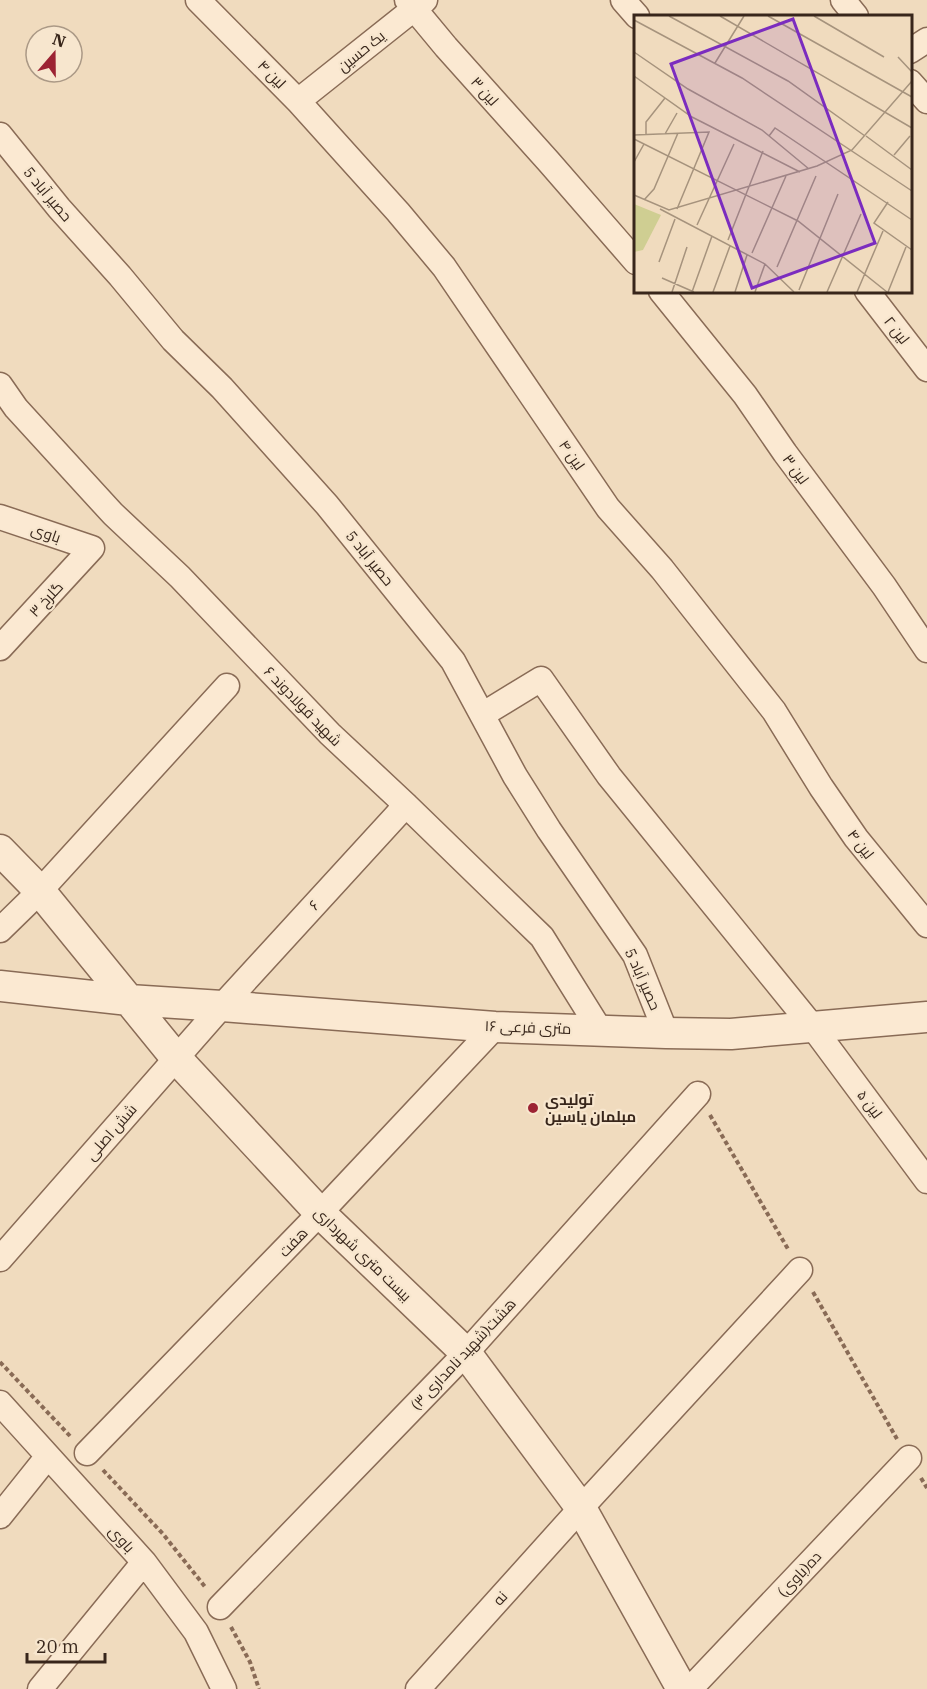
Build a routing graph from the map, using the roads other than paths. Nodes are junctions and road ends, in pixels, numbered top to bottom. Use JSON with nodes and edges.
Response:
{"nodes":[{"id":1,"x":198,"y":0,"type":"edge"},
{"id":2,"x":623,"y":0,"type":"edge"},
{"id":3,"x":843,"y":0,"type":"edge"},
{"id":4,"x":415,"y":3,"type":"edge"},
{"id":5,"x":636,"y":15,"type":"edge"},
{"id":6,"x":855,"y":15,"type":"edge"},
{"id":7,"x":927,"y":40,"type":"edge"},
{"id":8,"x":912,"y":50,"type":"edge"},
{"id":9,"x":912,"y":84,"type":"edge"},
{"id":10,"x":927,"y":100,"type":"edge"},
{"id":11,"x":298,"y":101,"type":"junction"},
{"id":12,"x":0,"y":135,"type":"edge"},
{"id":13,"x":634,"y":260,"type":"edge"},
{"id":14,"x":662,"y":292,"type":"edge"},
{"id":15,"x":868,"y":292,"type":"edge"},
{"id":16,"x":927,"y":369,"type":"edge"},
{"id":17,"x":0,"y":385,"type":"edge"},
{"id":18,"x":0,"y":517,"type":"edge"},
{"id":19,"x":92,"y":548,"type":"joint"},
{"id":20,"x":0,"y":648,"type":"edge"},
{"id":21,"x":927,"y":650,"type":"edge"},
{"id":22,"x":227,"y":686,"type":"dead end"},
{"id":23,"x":482,"y":715,"type":"junction"},
{"id":24,"x":406,"y":805,"type":"junction"},
{"id":25,"x":0,"y":850,"type":"edge"},
{"id":26,"x":40,"y":891,"type":"junction"},
{"id":27,"x":927,"y":925,"type":"edge"},
{"id":28,"x":0,"y":930,"type":"edge"},
{"id":29,"x":0,"y":986,"type":"edge"},
{"id":30,"x":129,"y":1000,"type":"junction"},
{"id":31,"x":222,"y":1005,"type":"junction"},
{"id":32,"x":927,"y":1017,"type":"edge"},
{"id":33,"x":812,"y":1026,"type":"junction"},
{"id":34,"x":495,"y":1027,"type":"junction"},
{"id":35,"x":600,"y":1030,"type":"junction"},
{"id":36,"x":666,"y":1033,"type":"junction"},
{"id":37,"x":176,"y":1058,"type":"junction"},
{"id":38,"x":698,"y":1094,"type":"dead end"},
{"id":39,"x":927,"y":1181,"type":"edge"},
{"id":40,"x":320,"y":1213,"type":"junction"},
{"id":41,"x":0,"y":1259,"type":"edge"},
{"id":42,"x":800,"y":1270,"type":"dead end"},
{"id":43,"x":466,"y":1353,"type":"junction"},
{"id":44,"x":0,"y":1403,"type":"edge"},
{"id":45,"x":87,"y":1454,"type":"dead end"},
{"id":46,"x":48,"y":1456,"type":"junction"},
{"id":47,"x":909,"y":1458,"type":"dead end"},
{"id":48,"x":581,"y":1508,"type":"junction"},
{"id":49,"x":0,"y":1516,"type":"edge"},
{"id":50,"x":144,"y":1562,"type":"junction"},
{"id":51,"x":220,"y":1607,"type":"dead end"},
{"id":52,"x":40,"y":1689,"type":"edge"},
{"id":53,"x":224,"y":1689,"type":"edge"},
{"id":54,"x":418,"y":1689,"type":"edge"},
{"id":55,"x":682,"y":1689,"type":"edge"},
{"id":56,"x":690,"y":1689,"type":"edge"}],
"edges":[{"from":1,"to":11,"type":"street","name":"لین ۴"},
{"from":2,"to":5,"type":"street"},
{"from":3,"to":6,"type":"street"},
{"from":4,"to":11,"type":"street","name":"یک حسین"},
{"from":4,"to":13,"type":"street","name":"لین ۳"},
{"from":7,"to":8,"type":"street"},
{"from":9,"to":10,"type":"street"},
{"from":11,"to":27,"type":"street","name":"لین ۴"},
{"from":12,"to":23,"type":"street","name":"حصیر آباد 5"},
{"from":14,"to":21,"type":"street","name":"لین ۳"},
{"from":15,"to":16,"type":"street","name":"لین ۲"},
{"from":17,"to":24,"type":"street","name":"شهید فولادوند ۶"},
{"from":18,"to":19,"type":"street","name":"باوی"},
{"from":19,"to":20,"type":"street","name":"گلرخ ۳"},
{"from":22,"to":26,"type":"street"},
{"from":23,"to":33,"type":"street","name":"لین ۵"},
{"from":23,"to":36,"type":"street","name":"حصیر آباد 5"},
{"from":24,"to":31,"type":"street","name":"۶"},
{"from":24,"to":35,"type":"street","name":"شهید فولادوند ۶"},
{"from":25,"to":26,"type":"street","name":"بیست متری شهرداری"},
{"from":26,"to":28,"type":"street"},
{"from":26,"to":30,"type":"street","name":"بیست متری شهرداری"},
{"from":29,"to":30,"type":"street","name":"۱۶ متری فرعی"},
{"from":30,"to":31,"type":"street","name":"۱۶ متری فرعی"},
{"from":30,"to":37,"type":"street","name":"بیست متری شهرداری"},
{"from":31,"to":34,"type":"street","name":"۱۶ متری فرعی"},
{"from":31,"to":37,"type":"street","name":"شش اصلی"},
{"from":32,"to":33,"type":"street","name":"۱۶ متری فرعی"},
{"from":33,"to":36,"type":"street","name":"۱۶ متری فرعی"},
{"from":33,"to":39,"type":"street","name":"لین ۵"},
{"from":34,"to":35,"type":"street","name":"۱۶ متری فرعی"},
{"from":34,"to":40,"type":"street","name":"هفت"},
{"from":35,"to":36,"type":"street","name":"۱۶ متری فرعی"},
{"from":37,"to":40,"type":"street","name":"بیست متری شهرداری"},
{"from":37,"to":41,"type":"street","name":"شش اصلی"},
{"from":38,"to":43,"type":"street","name":"هشت(شهید نامداری ۳)"},
{"from":40,"to":43,"type":"street","name":"بیست متری شهرداری"},
{"from":40,"to":45,"type":"street","name":"هفت"},
{"from":42,"to":48,"type":"street","name":"نه"},
{"from":43,"to":48,"type":"street","name":"بیست متری شهرداری"},
{"from":43,"to":51,"type":"street","name":"هشت(شهید نامداری ۳)"},
{"from":44,"to":46,"type":"street","name":"باوی"},
{"from":46,"to":49,"type":"street"},
{"from":46,"to":50,"type":"street","name":"باوی"},
{"from":47,"to":56,"type":"street","name":"ده(باوی)"},
{"from":48,"to":54,"type":"street","name":"نه"},
{"from":48,"to":55,"type":"street","name":"بیست متری شهرداری"},
{"from":50,"to":52,"type":"street"},
{"from":50,"to":53,"type":"street","name":"باوی"}]}
